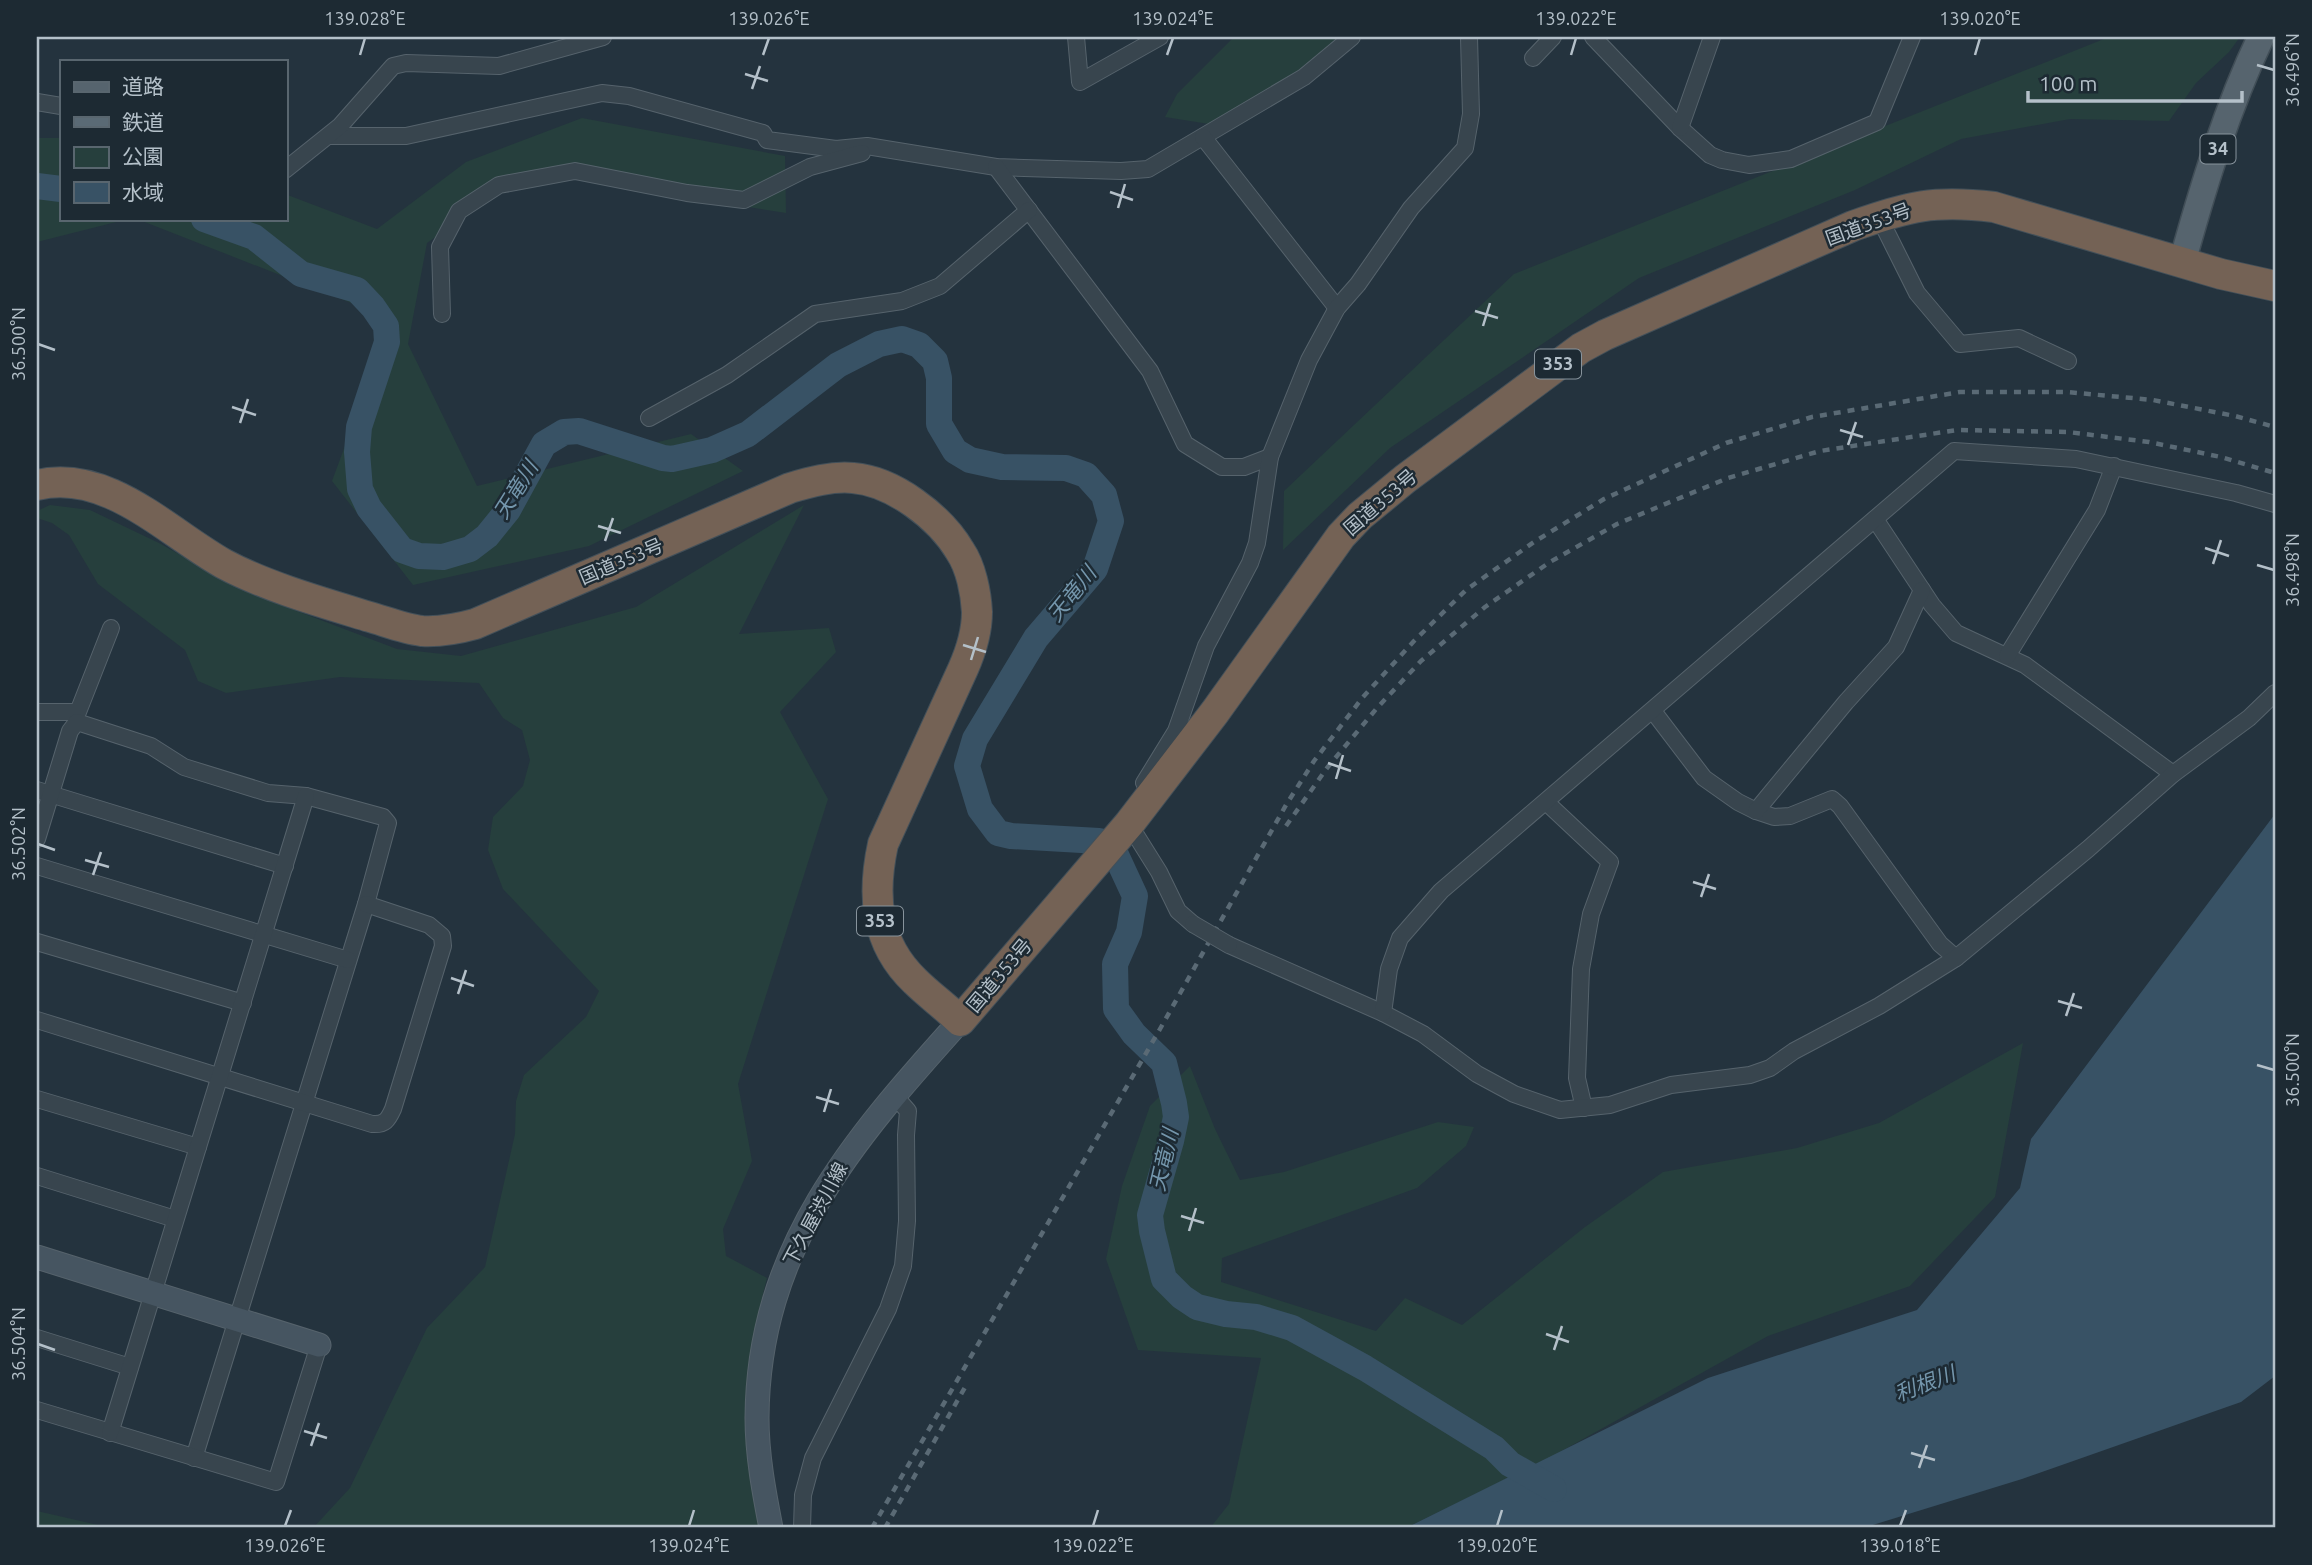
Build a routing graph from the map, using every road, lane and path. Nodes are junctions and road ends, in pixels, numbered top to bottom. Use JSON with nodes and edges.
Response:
{"nodes":[{"id":1,"x":603,"y":37,"type":"edge"},
{"id":2,"x":1076,"y":37,"type":"edge"},
{"id":3,"x":1160,"y":37,"type":"edge"},
{"id":4,"x":1352,"y":37,"type":"edge"},
{"id":5,"x":1469,"y":37,"type":"edge"},
{"id":6,"x":1553,"y":37,"type":"edge"},
{"id":7,"x":1593,"y":37,"type":"edge"},
{"id":8,"x":1712,"y":37,"type":"edge"},
{"id":9,"x":1912,"y":37,"type":"edge"},
{"id":10,"x":2261,"y":37,"type":"edge"},
{"id":11,"x":1533,"y":58,"type":"dead end"},
{"id":12,"x":37,"y":102,"type":"edge"},
{"id":13,"x":60,"y":106,"type":"edge"},
{"id":14,"x":1680,"y":128,"type":"junction"},
{"id":15,"x":330,"y":136,"type":"junction"},
{"id":16,"x":1203,"y":137,"type":"junction"},
{"id":17,"x":881,"y":148,"type":"junction"},
{"id":18,"x":996,"y":166,"type":"junction"},
{"id":19,"x":287,"y":168,"type":"edge"},
{"id":20,"x":1029,"y":210,"type":"junction"},
{"id":21,"x":1879,"y":217,"type":"junction"},
{"id":22,"x":2182,"y":263,"type":"junction"},
{"id":23,"x":2275,"y":286,"type":"edge"},
{"id":24,"x":1337,"y":308,"type":"junction"},
{"id":25,"x":442,"y":314,"type":"dead end"},
{"id":26,"x":2068,"y":361,"type":"dead end"},
{"id":27,"x":649,"y":418,"type":"dead end"},
{"id":28,"x":1270,"y":457,"type":"junction"},
{"id":29,"x":2114,"y":466,"type":"junction"},
{"id":30,"x":37,"y":485,"type":"edge"},
{"id":31,"x":2275,"y":504,"type":"edge"},
{"id":32,"x":1875,"y":519,"type":"junction"},
{"id":33,"x":1922,"y":590,"type":"junction"},
{"id":34,"x":111,"y":628,"type":"dead end"},
{"id":35,"x":2007,"y":656,"type":"junction"},
{"id":36,"x":2275,"y":693,"type":"edge"},
{"id":37,"x":1653,"y":711,"type":"junction"},
{"id":38,"x":37,"y":712,"type":"edge"},
{"id":39,"x":2174,"y":774,"type":"junction"},
{"id":40,"x":43,"y":792,"type":"edge"},
{"id":41,"x":306,"y":796,"type":"junction"},
{"id":42,"x":1546,"y":802,"type":"junction"},
{"id":43,"x":1756,"y":811,"type":"junction"},
{"id":44,"x":1123,"y":831,"type":"junction"},
{"id":45,"x":37,"y":839,"type":"edge"},
{"id":46,"x":37,"y":866,"type":"edge"},
{"id":47,"x":285,"y":866,"type":"junction"},
{"id":48,"x":366,"y":904,"type":"junction"},
{"id":49,"x":264,"y":933,"type":"junction"},
{"id":50,"x":37,"y":942,"type":"edge"},
{"id":51,"x":1956,"y":958,"type":"junction"},
{"id":52,"x":348,"y":960,"type":"junction"},
{"id":53,"x":243,"y":1003,"type":"junction"},
{"id":54,"x":1383,"y":1013,"type":"junction"},
{"id":55,"x":37,"y":1020,"type":"edge"},
{"id":56,"x":960,"y":1021,"type":"junction"},
{"id":57,"x":220,"y":1076,"type":"junction"},
{"id":58,"x":894,"y":1096,"type":"junction"},
{"id":59,"x":37,"y":1098,"type":"edge"},
{"id":60,"x":303,"y":1104,"type":"junction"},
{"id":61,"x":1584,"y":1108,"type":"junction"},
{"id":62,"x":198,"y":1147,"type":"junction"},
{"id":63,"x":37,"y":1176,"type":"edge"},
{"id":64,"x":175,"y":1219,"type":"junction"},
{"id":65,"x":37,"y":1257,"type":"edge"},
{"id":66,"x":152,"y":1292,"type":"junction"},
{"id":67,"x":238,"y":1318,"type":"junction"},
{"id":68,"x":37,"y":1338,"type":"edge"},
{"id":69,"x":319,"y":1345,"type":"joint"},
{"id":70,"x":130,"y":1367,"type":"junction"},
{"id":71,"x":37,"y":1410,"type":"edge"},
{"id":72,"x":110,"y":1433,"type":"junction"},
{"id":73,"x":194,"y":1458,"type":"junction"},
{"id":74,"x":771,"y":1528,"type":"edge"},
{"id":75,"x":802,"y":1528,"type":"edge"}],
"edges":[{"from":1,"to":15,"type":"street"},
{"from":2,"to":3,"type":"street"},
{"from":4,"to":16,"type":"street"},
{"from":5,"to":24,"type":"street"},
{"from":6,"to":11,"type":"street"},
{"from":7,"to":14,"type":"street"},
{"from":8,"to":14,"type":"street"},
{"from":9,"to":14,"type":"street"},
{"from":10,"to":22,"type":"main road","number":"34"},
{"from":12,"to":13,"type":"street"},
{"from":15,"to":17,"type":"street"},
{"from":15,"to":19,"type":"street"},
{"from":16,"to":18,"type":"street"},
{"from":16,"to":24,"type":"street"},
{"from":17,"to":18,"type":"street"},
{"from":17,"to":25,"type":"street"},
{"from":18,"to":20,"type":"street"},
{"from":20,"to":27,"type":"street"},
{"from":20,"to":28,"type":"street"},
{"from":21,"to":22,"type":"highway","name":"国道353号","number":"353"},
{"from":21,"to":26,"type":"street"},
{"from":21,"to":44,"type":"highway","name":"国道353号","number":"353"},
{"from":22,"to":23,"type":"highway","name":"国道353号","number":"353"},
{"from":24,"to":28,"type":"street"},
{"from":28,"to":44,"type":"street"},
{"from":29,"to":31,"type":"street"},
{"from":29,"to":32,"type":"street"},
{"from":29,"to":35,"type":"street"},
{"from":30,"to":56,"type":"highway","name":"国道353号","number":"353"},
{"from":32,"to":33,"type":"street"},
{"from":32,"to":37,"type":"street"},
{"from":33,"to":35,"type":"street"},
{"from":33,"to":43,"type":"street"},
{"from":34,"to":38,"type":"street"},
{"from":35,"to":39,"type":"street"},
{"from":36,"to":39,"type":"street"},
{"from":37,"to":42,"type":"street"},
{"from":37,"to":43,"type":"street"},
{"from":39,"to":51,"type":"street"},
{"from":40,"to":41,"type":"street"},
{"from":40,"to":45,"type":"street"},
{"from":40,"to":47,"type":"street"},
{"from":41,"to":47,"type":"street"},
{"from":41,"to":48,"type":"street"},
{"from":42,"to":54,"type":"street"},
{"from":42,"to":61,"type":"street"},
{"from":43,"to":51,"type":"street"},
{"from":44,"to":54,"type":"street","bridge":true},
{"from":44,"to":56,"type":"highway","name":"国道353号","number":"353"},
{"from":46,"to":49,"type":"street"},
{"from":47,"to":49,"type":"street"},
{"from":48,"to":52,"type":"street"},
{"from":48,"to":60,"type":"street"},
{"from":49,"to":52,"type":"street"},
{"from":49,"to":53,"type":"street"},
{"from":50,"to":53,"type":"street"},
{"from":51,"to":61,"type":"street"},
{"from":52,"to":60,"type":"street"},
{"from":53,"to":57,"type":"street"},
{"from":54,"to":61,"type":"street"},
{"from":55,"to":57,"type":"street"},
{"from":56,"to":58,"type":"main road","name":"下久屋渋川線"},
{"from":57,"to":60,"type":"street"},
{"from":57,"to":62,"type":"street"},
{"from":58,"to":74,"type":"main road","name":"下久屋渋川線"},
{"from":58,"to":75,"type":"street"},
{"from":59,"to":62,"type":"street"},
{"from":60,"to":67,"type":"street"},
{"from":62,"to":64,"type":"street"},
{"from":63,"to":64,"type":"street"},
{"from":64,"to":66,"type":"street"},
{"from":65,"to":66,"type":"main road"},
{"from":66,"to":67,"type":"main road"},
{"from":66,"to":70,"type":"street"},
{"from":67,"to":69,"type":"main road"},
{"from":67,"to":73,"type":"street"},
{"from":68,"to":70,"type":"street"},
{"from":69,"to":73,"type":"street"},
{"from":70,"to":72,"type":"street"},
{"from":71,"to":72,"type":"street"},
{"from":72,"to":73,"type":"street"}]}
